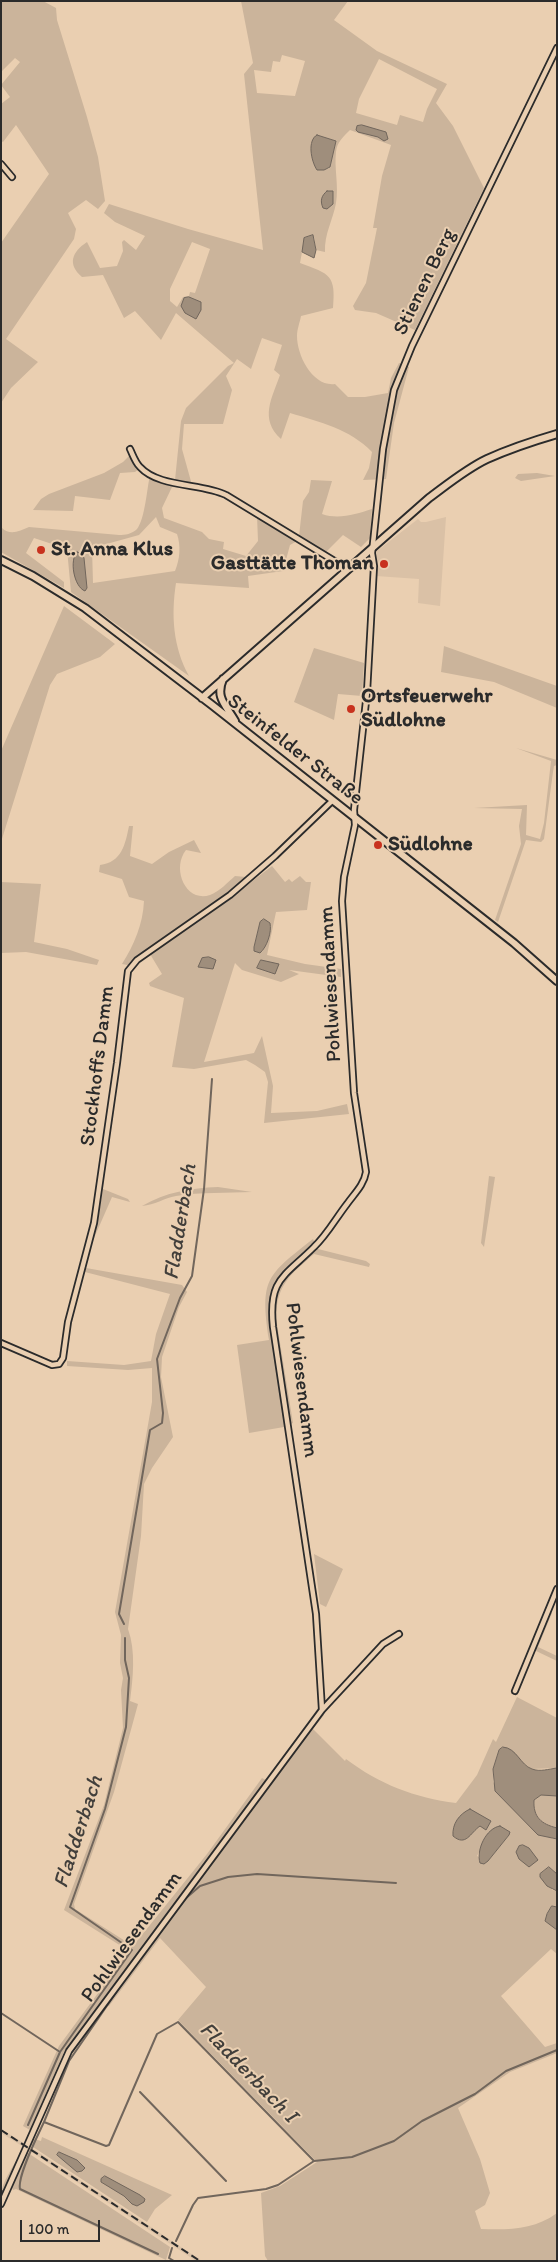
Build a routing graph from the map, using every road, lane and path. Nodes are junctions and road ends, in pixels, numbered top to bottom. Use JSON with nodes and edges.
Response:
{"nodes":[{"id":1,"x":557,"y":48,"type":"edge"},
{"id":2,"x":1,"y":164,"type":"edge"},
{"id":3,"x":12,"y":177,"type":"dead end"},
{"id":4,"x":557,"y":434,"type":"edge"},
{"id":5,"x":130,"y":450,"type":"dead end"},
{"id":6,"x":373,"y":546,"type":"junction"},
{"id":7,"x":1,"y":560,"type":"edge"},
{"id":8,"x":345,"y":570,"type":"junction"},
{"id":9,"x":224,"y":678,"type":"junction"},
{"id":10,"x":202,"y":698,"type":"junction"},
{"id":11,"x":238,"y":726,"type":"junction"},
{"id":12,"x":332,"y":801,"type":"junction"},
{"id":13,"x":355,"y":818,"type":"junction"},
{"id":14,"x":557,"y":981,"type":"edge"},
{"id":15,"x":1,"y":1344,"type":"edge"},
{"id":16,"x":557,"y":1589,"type":"edge"},
{"id":17,"x":398,"y":1634,"type":"dead end"},
{"id":18,"x":515,"y":1691,"type":"dead end"},
{"id":19,"x":322,"y":1710,"type":"junction"},
{"id":20,"x":1,"y":2204,"type":"edge"}],
"edges":[{"from":1,"to":6,"type":"street","name":"Stienen Berg"},
{"from":2,"to":3,"type":"street"},
{"from":4,"to":6,"type":"main road"},
{"from":5,"to":8,"type":"street"},
{"from":6,"to":8,"type":"main road"},
{"from":6,"to":13,"type":"street","name":"Stienen Berg"},
{"from":7,"to":10,"type":"main road","name":"Steinfelder Straße"},
{"from":8,"to":9,"type":"main road"},
{"from":9,"to":10,"type":"main road"},
{"from":9,"to":11,"type":"main road"},
{"from":10,"to":11,"type":"main road","name":"Steinfelder Straße"},
{"from":11,"to":12,"type":"main road","name":"Steinfelder Straße"},
{"from":12,"to":13,"type":"main road","name":"Steinfelder Straße"},
{"from":12,"to":15,"type":"street","name":"Stockhoffs Damm"},
{"from":13,"to":14,"type":"main road","name":"Steinfelder Straße"},
{"from":13,"to":19,"type":"street","name":"Pohlwiesendamm"},
{"from":16,"to":18,"type":"street"},
{"from":17,"to":19,"type":"street","name":"Pohlwiesendamm"},
{"from":19,"to":20,"type":"street","name":"Pohlwiesendamm"}]}
